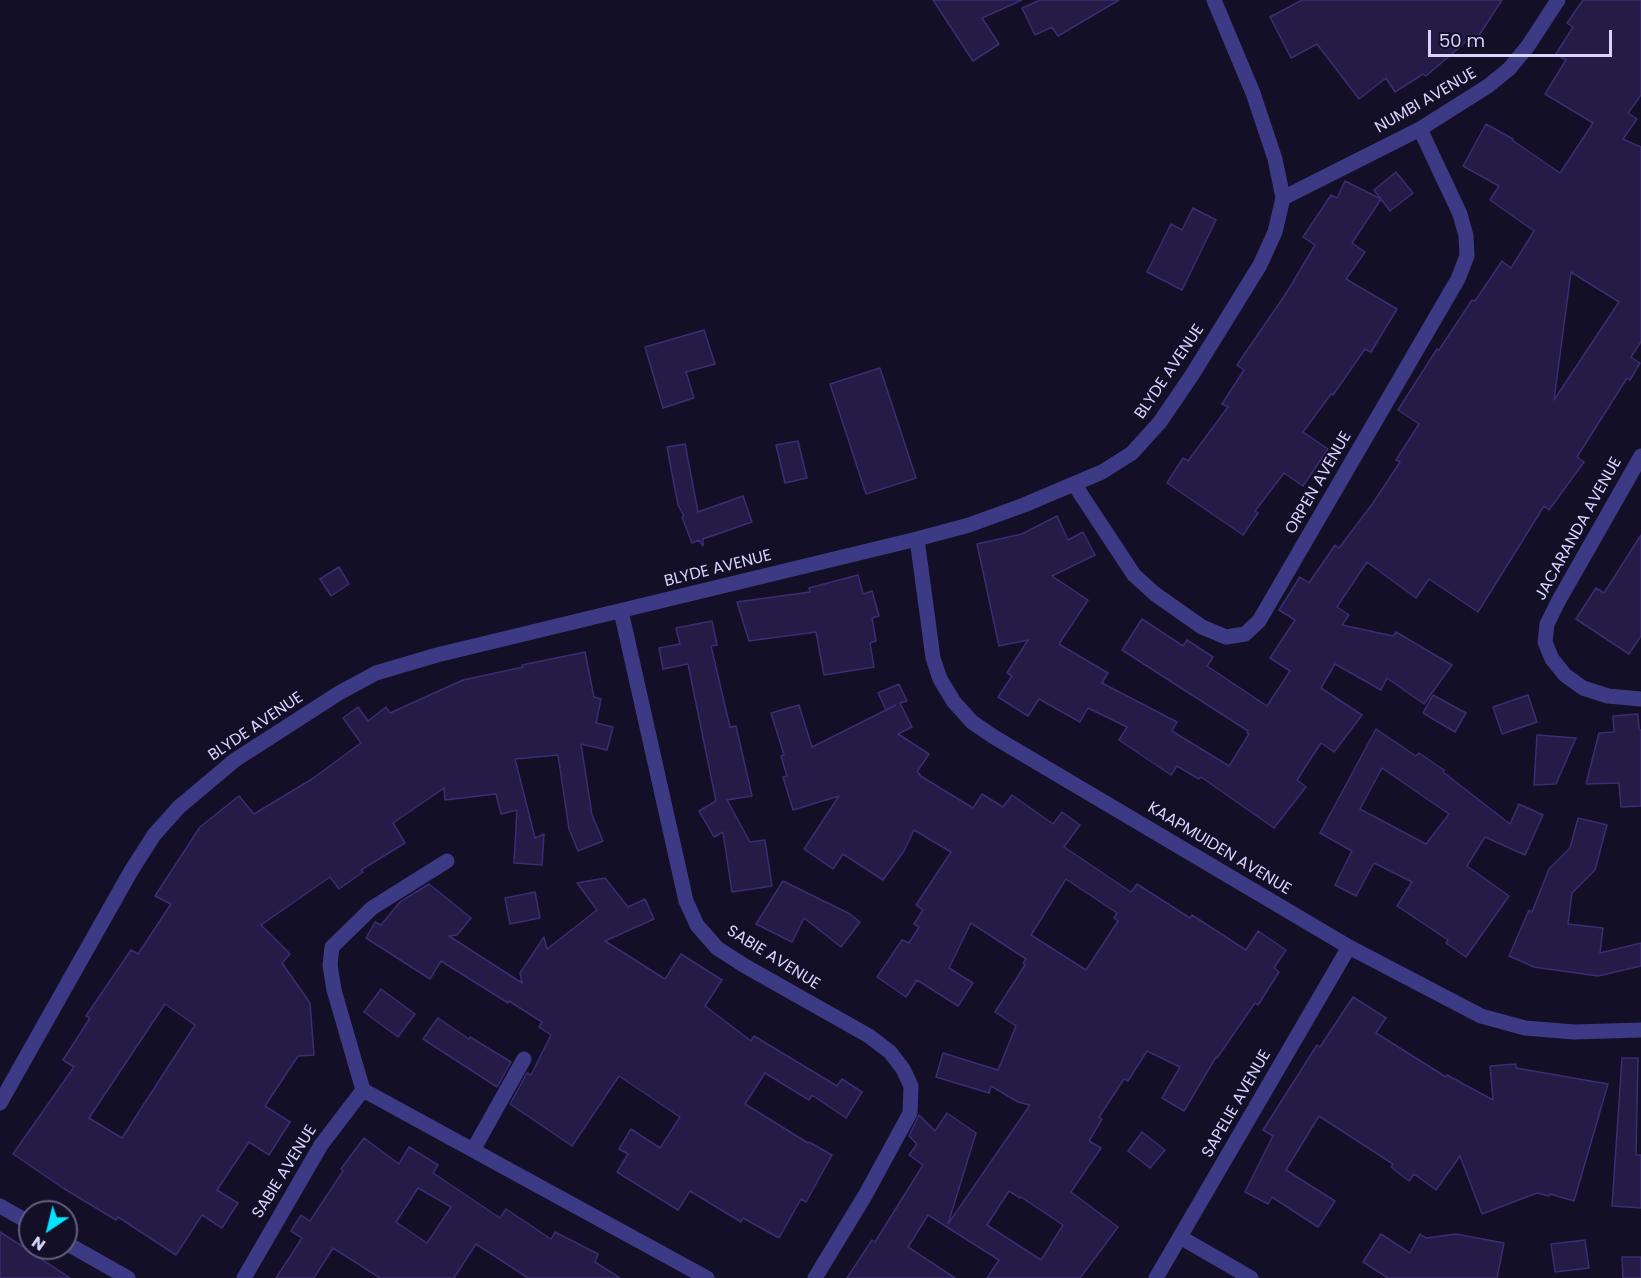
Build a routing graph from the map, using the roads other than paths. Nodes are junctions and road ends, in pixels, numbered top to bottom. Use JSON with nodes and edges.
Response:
{"nodes":[{"id":1,"x":1214,"y":0,"type":"edge"},
{"id":2,"x":1558,"y":0,"type":"edge"},
{"id":3,"x":1420,"y":129,"type":"junction"},
{"id":4,"x":1283,"y":198,"type":"junction"},
{"id":5,"x":1641,"y":456,"type":"edge"},
{"id":6,"x":1074,"y":484,"type":"junction"},
{"id":7,"x":917,"y":539,"type":"junction"},
{"id":8,"x":621,"y":611,"type":"junction"},
{"id":9,"x":1641,"y":699,"type":"edge"},
{"id":10,"x":447,"y":861,"type":"dead end"},
{"id":11,"x":1349,"y":947,"type":"junction"},
{"id":12,"x":1641,"y":1030,"type":"edge"},
{"id":13,"x":524,"y":1059,"type":"dead end"},
{"id":14,"x":363,"y":1090,"type":"junction"},
{"id":15,"x":0,"y":1103,"type":"edge"},
{"id":16,"x":473,"y":1150,"type":"junction"},
{"id":17,"x":0,"y":1206,"type":"edge"},
{"id":18,"x":18,"y":1216,"type":"edge"},
{"id":19,"x":1180,"y":1237,"type":"junction"},
{"id":20,"x":78,"y":1250,"type":"edge"},
{"id":21,"x":128,"y":1278,"type":"edge"},
{"id":22,"x":244,"y":1278,"type":"edge"},
{"id":23,"x":707,"y":1278,"type":"edge"},
{"id":24,"x":815,"y":1278,"type":"edge"},
{"id":25,"x":1156,"y":1278,"type":"edge"},
{"id":26,"x":1251,"y":1278,"type":"edge"}],
"edges":[{"from":1,"to":4,"type":"street","name":"BLYDE AVENUE"},
{"from":2,"to":3,"type":"street","name":"NUMBI AVENUE"},
{"from":3,"to":4,"type":"street","name":"NUMBI AVENUE"},
{"from":3,"to":6,"type":"street","name":"ORPEN AVENUE"},
{"from":4,"to":6,"type":"street","name":"BLYDE AVENUE"},
{"from":5,"to":9,"type":"street","name":"JACARANDA AVENUE"},
{"from":6,"to":7,"type":"street","name":"BLYDE AVENUE"},
{"from":7,"to":8,"type":"street","name":"BLYDE AVENUE"},
{"from":7,"to":11,"type":"street","name":"KAAPMUIDEN AVENUE"},
{"from":8,"to":15,"type":"street","name":"BLYDE AVENUE"},
{"from":8,"to":24,"type":"street","name":"SABIE AVENUE"},
{"from":10,"to":14,"type":"street"},
{"from":11,"to":12,"type":"street","name":"KAAPMUIDEN AVENUE"},
{"from":11,"to":19,"type":"street","name":"SAPELIE AVENUE"},
{"from":13,"to":16,"type":"street"},
{"from":14,"to":16,"type":"street"},
{"from":14,"to":22,"type":"street","name":"SABIE AVENUE"},
{"from":16,"to":23,"type":"street"},
{"from":17,"to":18,"type":"street"},
{"from":19,"to":25,"type":"street","name":"SAPELIE AVENUE"},
{"from":19,"to":26,"type":"street"},
{"from":20,"to":21,"type":"street"}]}
